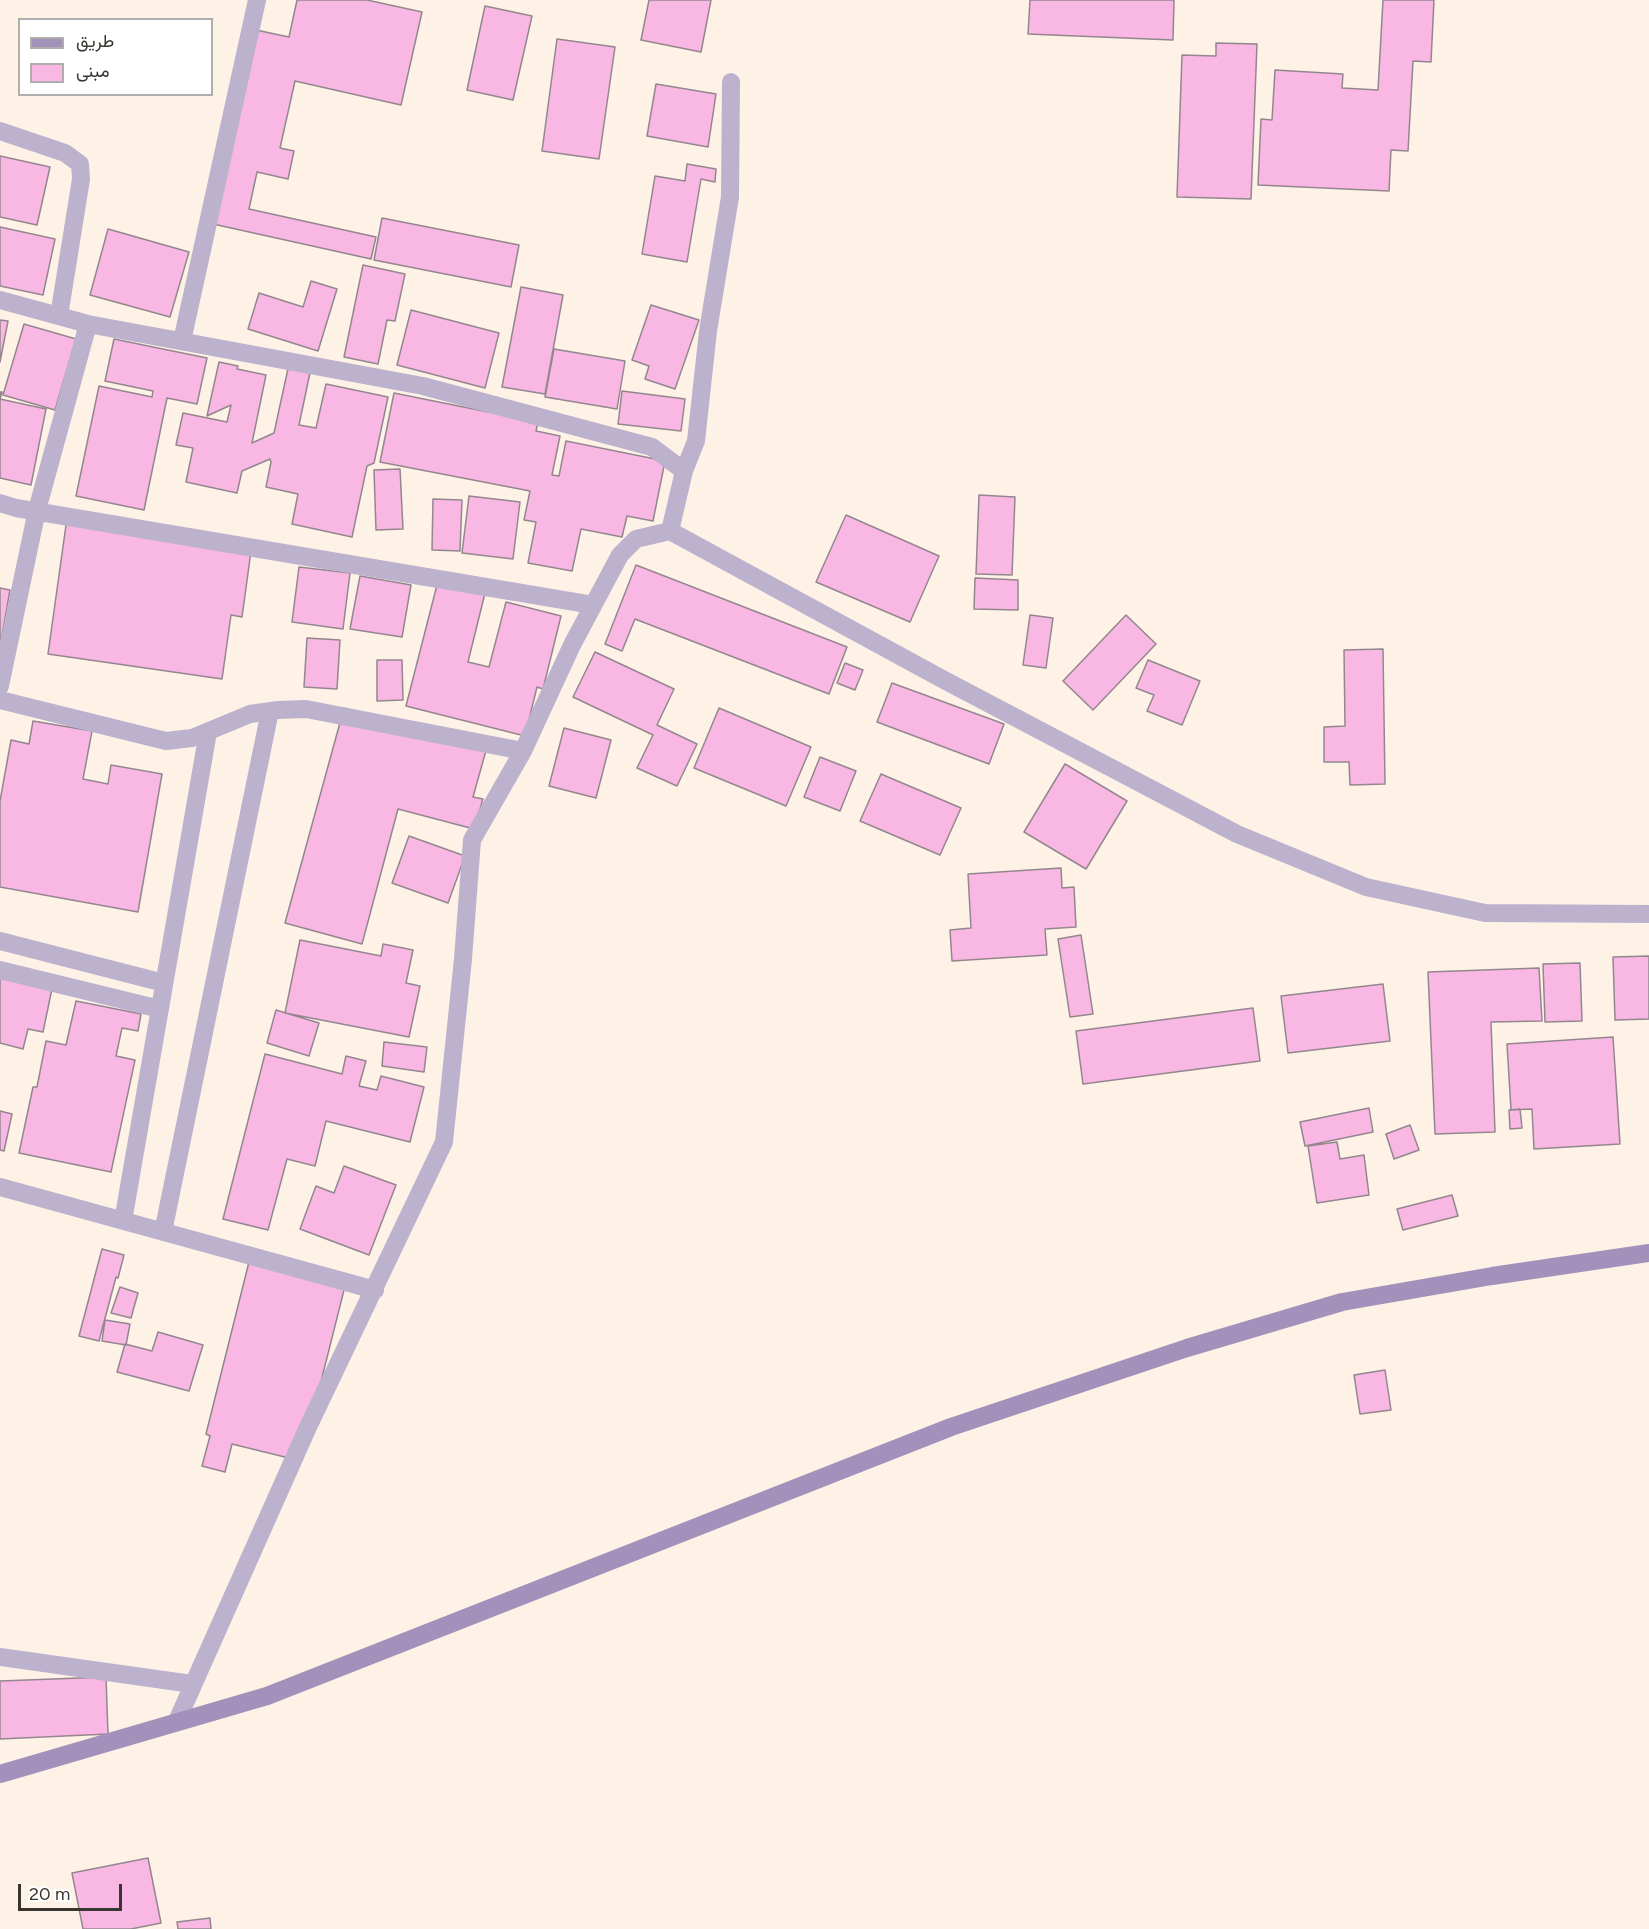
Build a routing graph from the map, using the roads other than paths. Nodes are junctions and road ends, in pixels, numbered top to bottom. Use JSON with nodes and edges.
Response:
{"nodes":[{"id":1,"x":257,"y":0,"type":"edge"},
{"id":2,"x":731,"y":82,"type":"dead end"},
{"id":3,"x":0,"y":131,"type":"edge"},
{"id":4,"x":0,"y":300,"type":"edge"},
{"id":5,"x":59,"y":316,"type":"junction"},
{"id":6,"x":88,"y":324,"type":"junction"},
{"id":7,"x":182,"y":341,"type":"junction"},
{"id":8,"x":684,"y":471,"type":"junction"},
{"id":9,"x":0,"y":503,"type":"edge"},
{"id":10,"x":37,"y":510,"type":"junction"},
{"id":11,"x":670,"y":531,"type":"junction"},
{"id":12,"x":592,"y":605,"type":"junction"},
{"id":13,"x":0,"y":686,"type":"edge"},
{"id":14,"x":0,"y":700,"type":"edge"},
{"id":15,"x":270,"y":711,"type":"junction"},
{"id":16,"x":208,"y":732,"type":"junction"},
{"id":17,"x":523,"y":751,"type":"junction"},
{"id":18,"x":1649,"y":914,"type":"edge"},
{"id":19,"x":0,"y":941,"type":"edge"},
{"id":20,"x":0,"y":970,"type":"edge"},
{"id":21,"x":164,"y":983,"type":"junction"},
{"id":22,"x":160,"y":1009,"type":"junction"},
{"id":23,"x":0,"y":1187,"type":"edge"},
{"id":24,"x":123,"y":1221,"type":"junction"},
{"id":25,"x":163,"y":1232,"type":"junction"},
{"id":26,"x":1649,"y":1253,"type":"edge"},
{"id":27,"x":375,"y":1290,"type":"junction"},
{"id":28,"x":0,"y":1657,"type":"edge"},
{"id":29,"x":192,"y":1684,"type":"junction"},
{"id":30,"x":177,"y":1721,"type":"junction"},
{"id":31,"x":0,"y":1774,"type":"edge"}],
"edges":[{"from":1,"to":7,"type":"street"},
{"from":2,"to":8,"type":"street"},
{"from":3,"to":5,"type":"street"},
{"from":4,"to":5,"type":"street"},
{"from":5,"to":6,"type":"street"},
{"from":6,"to":7,"type":"street"},
{"from":6,"to":10,"type":"street"},
{"from":7,"to":8,"type":"street"},
{"from":8,"to":11,"type":"street"},
{"from":9,"to":10,"type":"street"},
{"from":10,"to":12,"type":"street"},
{"from":10,"to":13,"type":"street"},
{"from":11,"to":12,"type":"street"},
{"from":11,"to":18,"type":"street"},
{"from":12,"to":17,"type":"street"},
{"from":14,"to":16,"type":"street"},
{"from":15,"to":16,"type":"street"},
{"from":15,"to":17,"type":"street"},
{"from":15,"to":25,"type":"street"},
{"from":16,"to":21,"type":"street"},
{"from":17,"to":27,"type":"street"},
{"from":19,"to":21,"type":"street"},
{"from":20,"to":22,"type":"street"},
{"from":21,"to":22,"type":"street"},
{"from":22,"to":24,"type":"street"},
{"from":23,"to":24,"type":"street"},
{"from":24,"to":25,"type":"street"},
{"from":25,"to":27,"type":"street"},
{"from":26,"to":30,"type":"main road"},
{"from":27,"to":29,"type":"street"},
{"from":28,"to":29,"type":"street"},
{"from":29,"to":30,"type":"street"},
{"from":30,"to":31,"type":"main road"}]}
